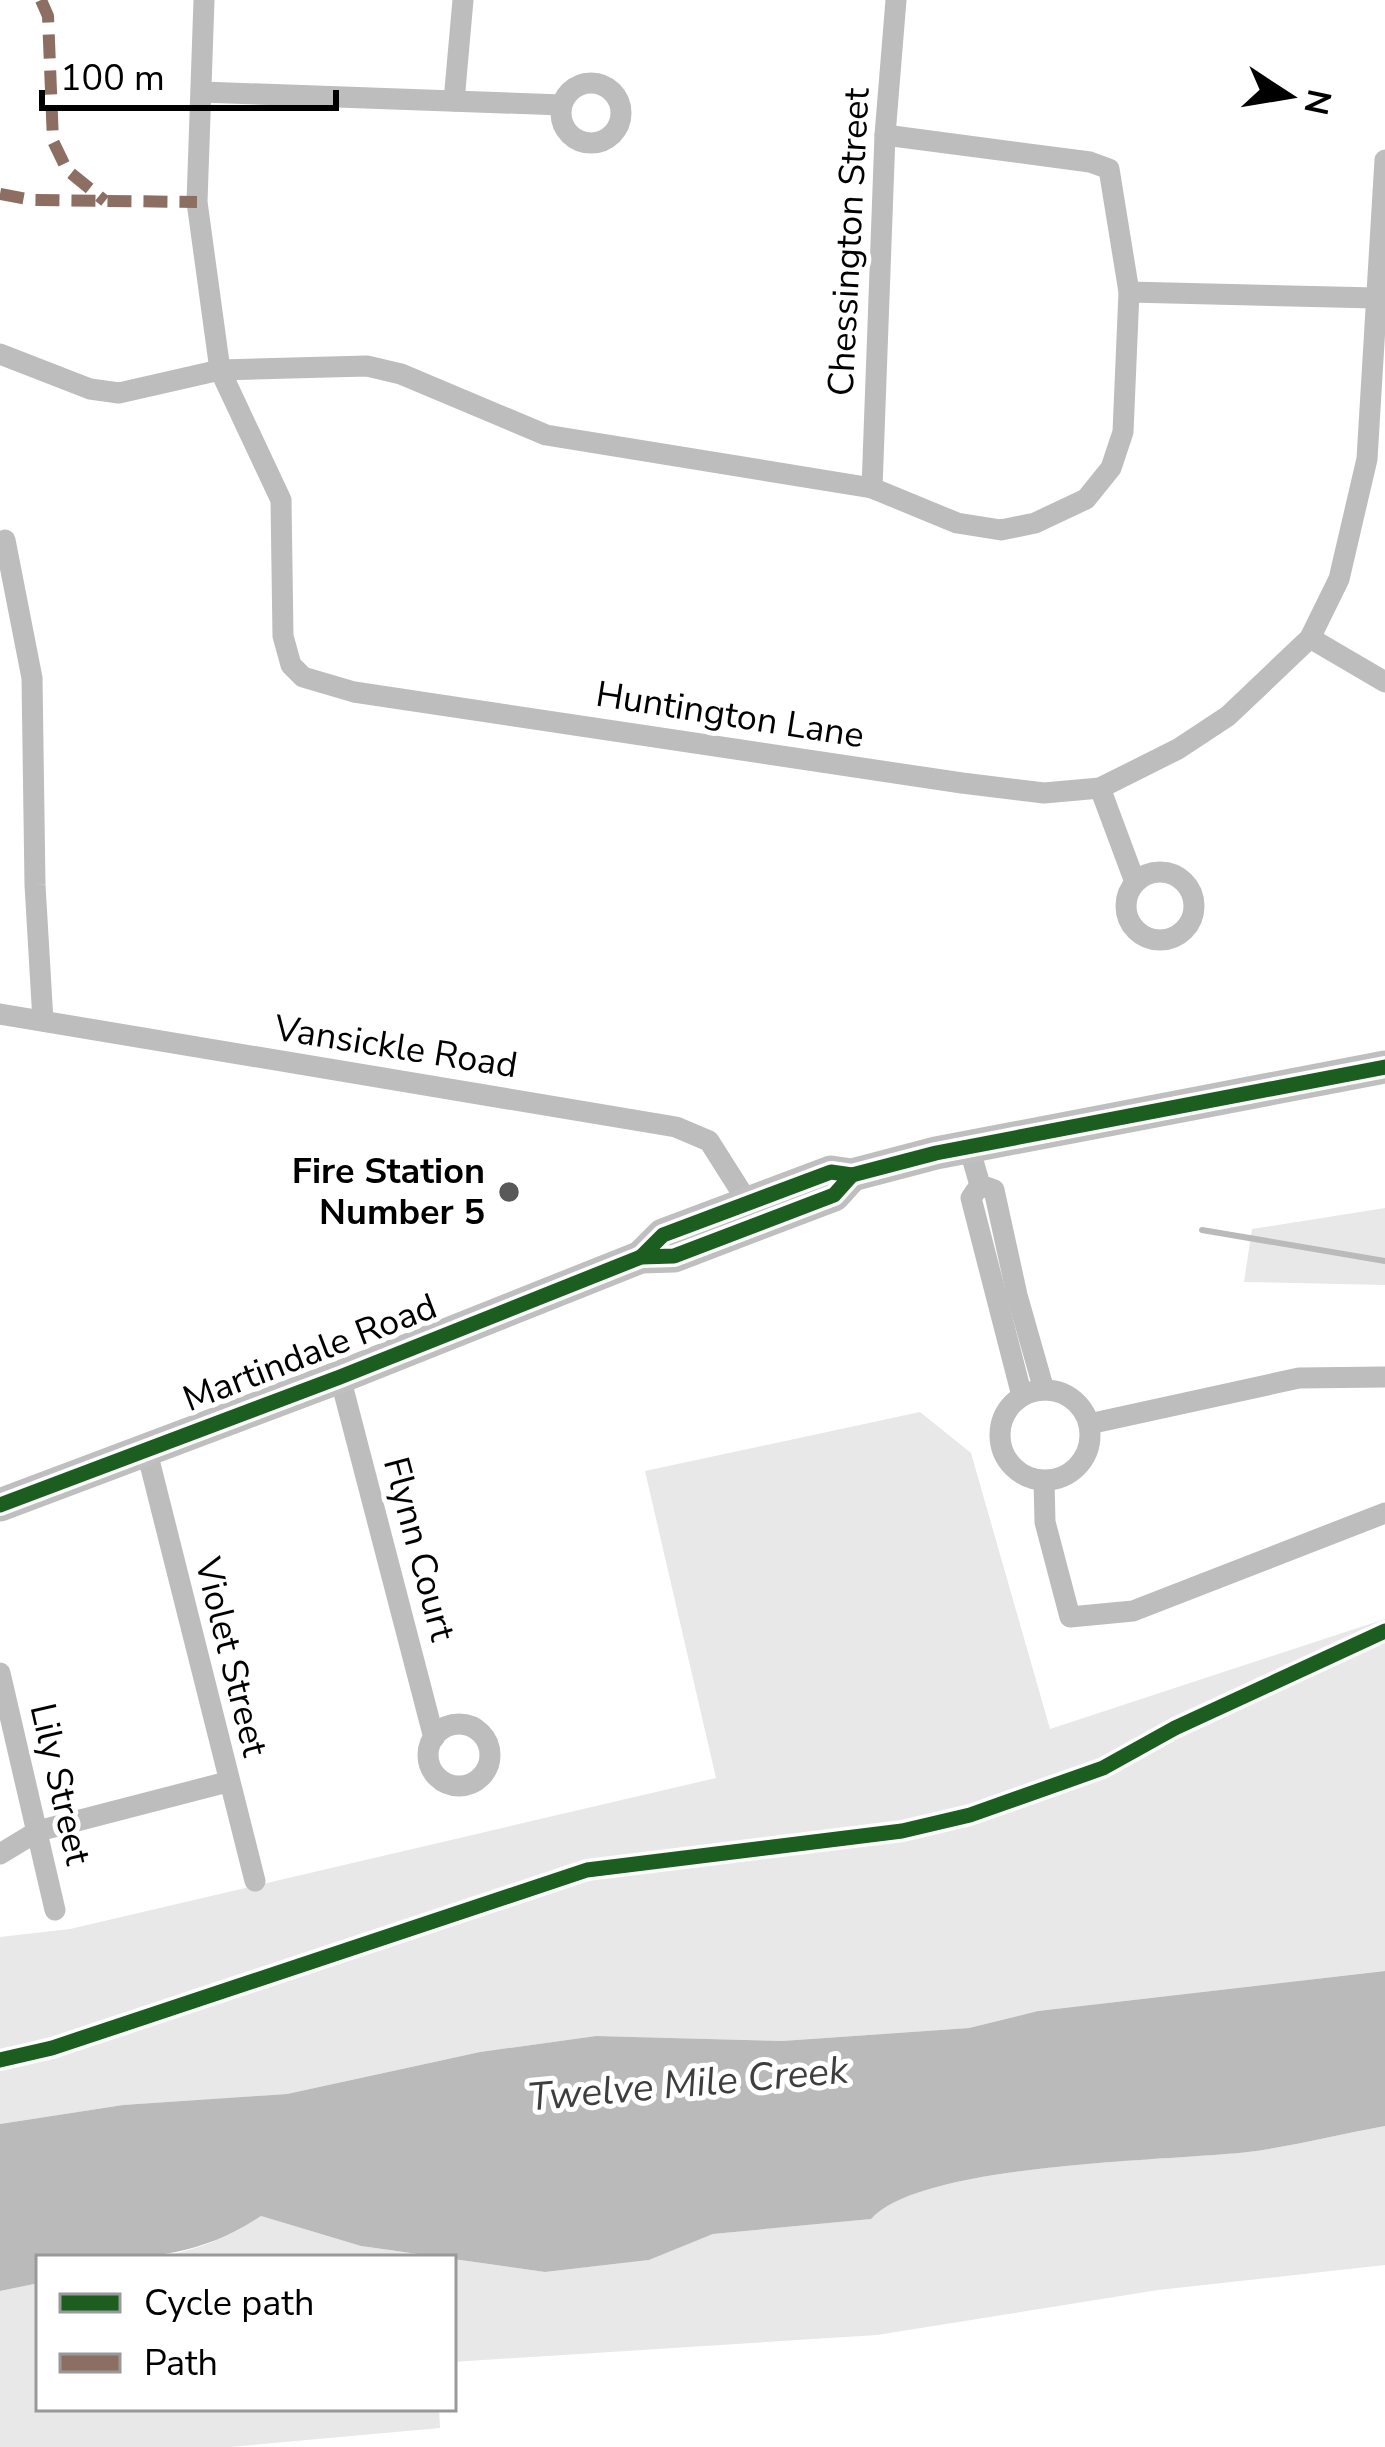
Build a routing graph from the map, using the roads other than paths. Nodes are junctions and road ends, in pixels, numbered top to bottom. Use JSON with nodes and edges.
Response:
{"nodes":[{"id":1,"x":203,"y":0,"type":"edge"},
{"id":2,"x":463,"y":0,"type":"edge"},
{"id":3,"x":896,"y":0,"type":"edge"},
{"id":4,"x":202,"y":92,"type":"junction"},
{"id":5,"x":454,"y":101,"type":"junction"},
{"id":6,"x":562,"y":105,"type":"dead end"},
{"id":7,"x":885,"y":135,"type":"junction"},
{"id":8,"x":1385,"y":160,"type":"edge"},
{"id":9,"x":1129,"y":292,"type":"junction"},
{"id":10,"x":1375,"y":298,"type":"junction"},
{"id":11,"x":0,"y":355,"type":"edge"},
{"id":12,"x":220,"y":370,"type":"junction"},
{"id":13,"x":1376,"y":459,"type":"edge"},
{"id":14,"x":872,"y":488,"type":"junction"},
{"id":15,"x":5,"y":540,"type":"dead end"},
{"id":16,"x":1310,"y":638,"type":"junction"},
{"id":17,"x":1385,"y":682,"type":"edge"},
{"id":18,"x":1100,"y":788,"type":"junction"},
{"id":19,"x":1135,"y":882,"type":"dead end"},
{"id":20,"x":0,"y":1015,"type":"edge"},
{"id":21,"x":43,"y":1022,"type":"junction"},
{"id":22,"x":1385,"y":1067,"type":"edge"},
{"id":23,"x":969,"y":1147,"type":"junction"},
{"id":24,"x":853,"y":1175,"type":"junction"},
{"id":25,"x":747,"y":1201,"type":"junction"},
{"id":26,"x":641,"y":1257,"type":"junction"},
{"id":27,"x":340,"y":1377,"type":"junction"},
{"id":28,"x":1385,"y":1377,"type":"edge"},
{"id":29,"x":1033,"y":1393,"type":"junction"},
{"id":30,"x":1088,"y":1424,"type":"junction"},
{"id":31,"x":146,"y":1448,"type":"junction"},
{"id":32,"x":1044,"y":1481,"type":"junction"},
{"id":33,"x":0,"y":1505,"type":"edge"},
{"id":34,"x":1385,"y":1513,"type":"edge"},
{"id":35,"x":0,"y":1673,"type":"edge"},
{"id":36,"x":434,"y":1738,"type":"dead end"},
{"id":37,"x":227,"y":1781,"type":"junction"},
{"id":38,"x":38,"y":1831,"type":"junction"},
{"id":39,"x":0,"y":1854,"type":"edge"},
{"id":40,"x":255,"y":1881,"type":"dead end"},
{"id":41,"x":56,"y":1910,"type":"dead end"}],
"edges":[{"from":1,"to":4,"type":"street","name":"Huntington Lane"},
{"from":2,"to":5,"type":"street"},
{"from":3,"to":7,"type":"street","name":"Chessington Street"},
{"from":4,"to":5,"type":"street"},
{"from":4,"to":12,"type":"street","name":"Huntington Lane"},
{"from":5,"to":6,"type":"street"},
{"from":7,"to":9,"type":"street"},
{"from":7,"to":14,"type":"street","name":"Chessington Street"},
{"from":8,"to":10,"type":"street","name":"Huntington Lane"},
{"from":9,"to":10,"type":"street"},
{"from":9,"to":14,"type":"street"},
{"from":10,"to":13,"type":"street","name":"Huntington Lane"},
{"from":11,"to":12,"type":"street"},
{"from":12,"to":14,"type":"street"},
{"from":12,"to":18,"type":"street","name":"Huntington Lane"},
{"from":13,"to":16,"type":"street","name":"Huntington Lane"},
{"from":15,"to":21,"type":"street"},
{"from":16,"to":17,"type":"street"},
{"from":16,"to":18,"type":"street","name":"Huntington Lane"},
{"from":18,"to":19,"type":"street"},
{"from":20,"to":21,"type":"street","name":"Vansickle Road"},
{"from":21,"to":25,"type":"street","name":"Vansickle Road"},
{"from":22,"to":23,"type":"main road","name":"Martindale Road"},
{"from":23,"to":24,"type":"main road","name":"Martindale Road"},
{"from":23,"to":29,"type":"street"},
{"from":24,"to":25,"type":"main road","name":"Martindale Road"},
{"from":24,"to":26,"type":"main road","name":"Martindale Road"},
{"from":25,"to":26,"type":"main road","name":"Martindale Road"},
{"from":26,"to":27,"type":"main road","name":"Martindale Road"},
{"from":27,"to":31,"type":"main road","name":"Martindale Road"},
{"from":27,"to":36,"type":"street","name":"Flynn Court"},
{"from":28,"to":30,"type":"street"},
{"from":29,"to":30,"type":"street"},
{"from":29,"to":32,"type":"street"},
{"from":30,"to":32,"type":"street"},
{"from":31,"to":33,"type":"main road","name":"Martindale Road"},
{"from":31,"to":37,"type":"street","name":"Violet Street"},
{"from":32,"to":34,"type":"street"},
{"from":35,"to":38,"type":"street","name":"Lily Street"},
{"from":37,"to":38,"type":"street"},
{"from":37,"to":40,"type":"street","name":"Violet Street"},
{"from":38,"to":39,"type":"street"},
{"from":38,"to":41,"type":"street","name":"Lily Street"}]}
